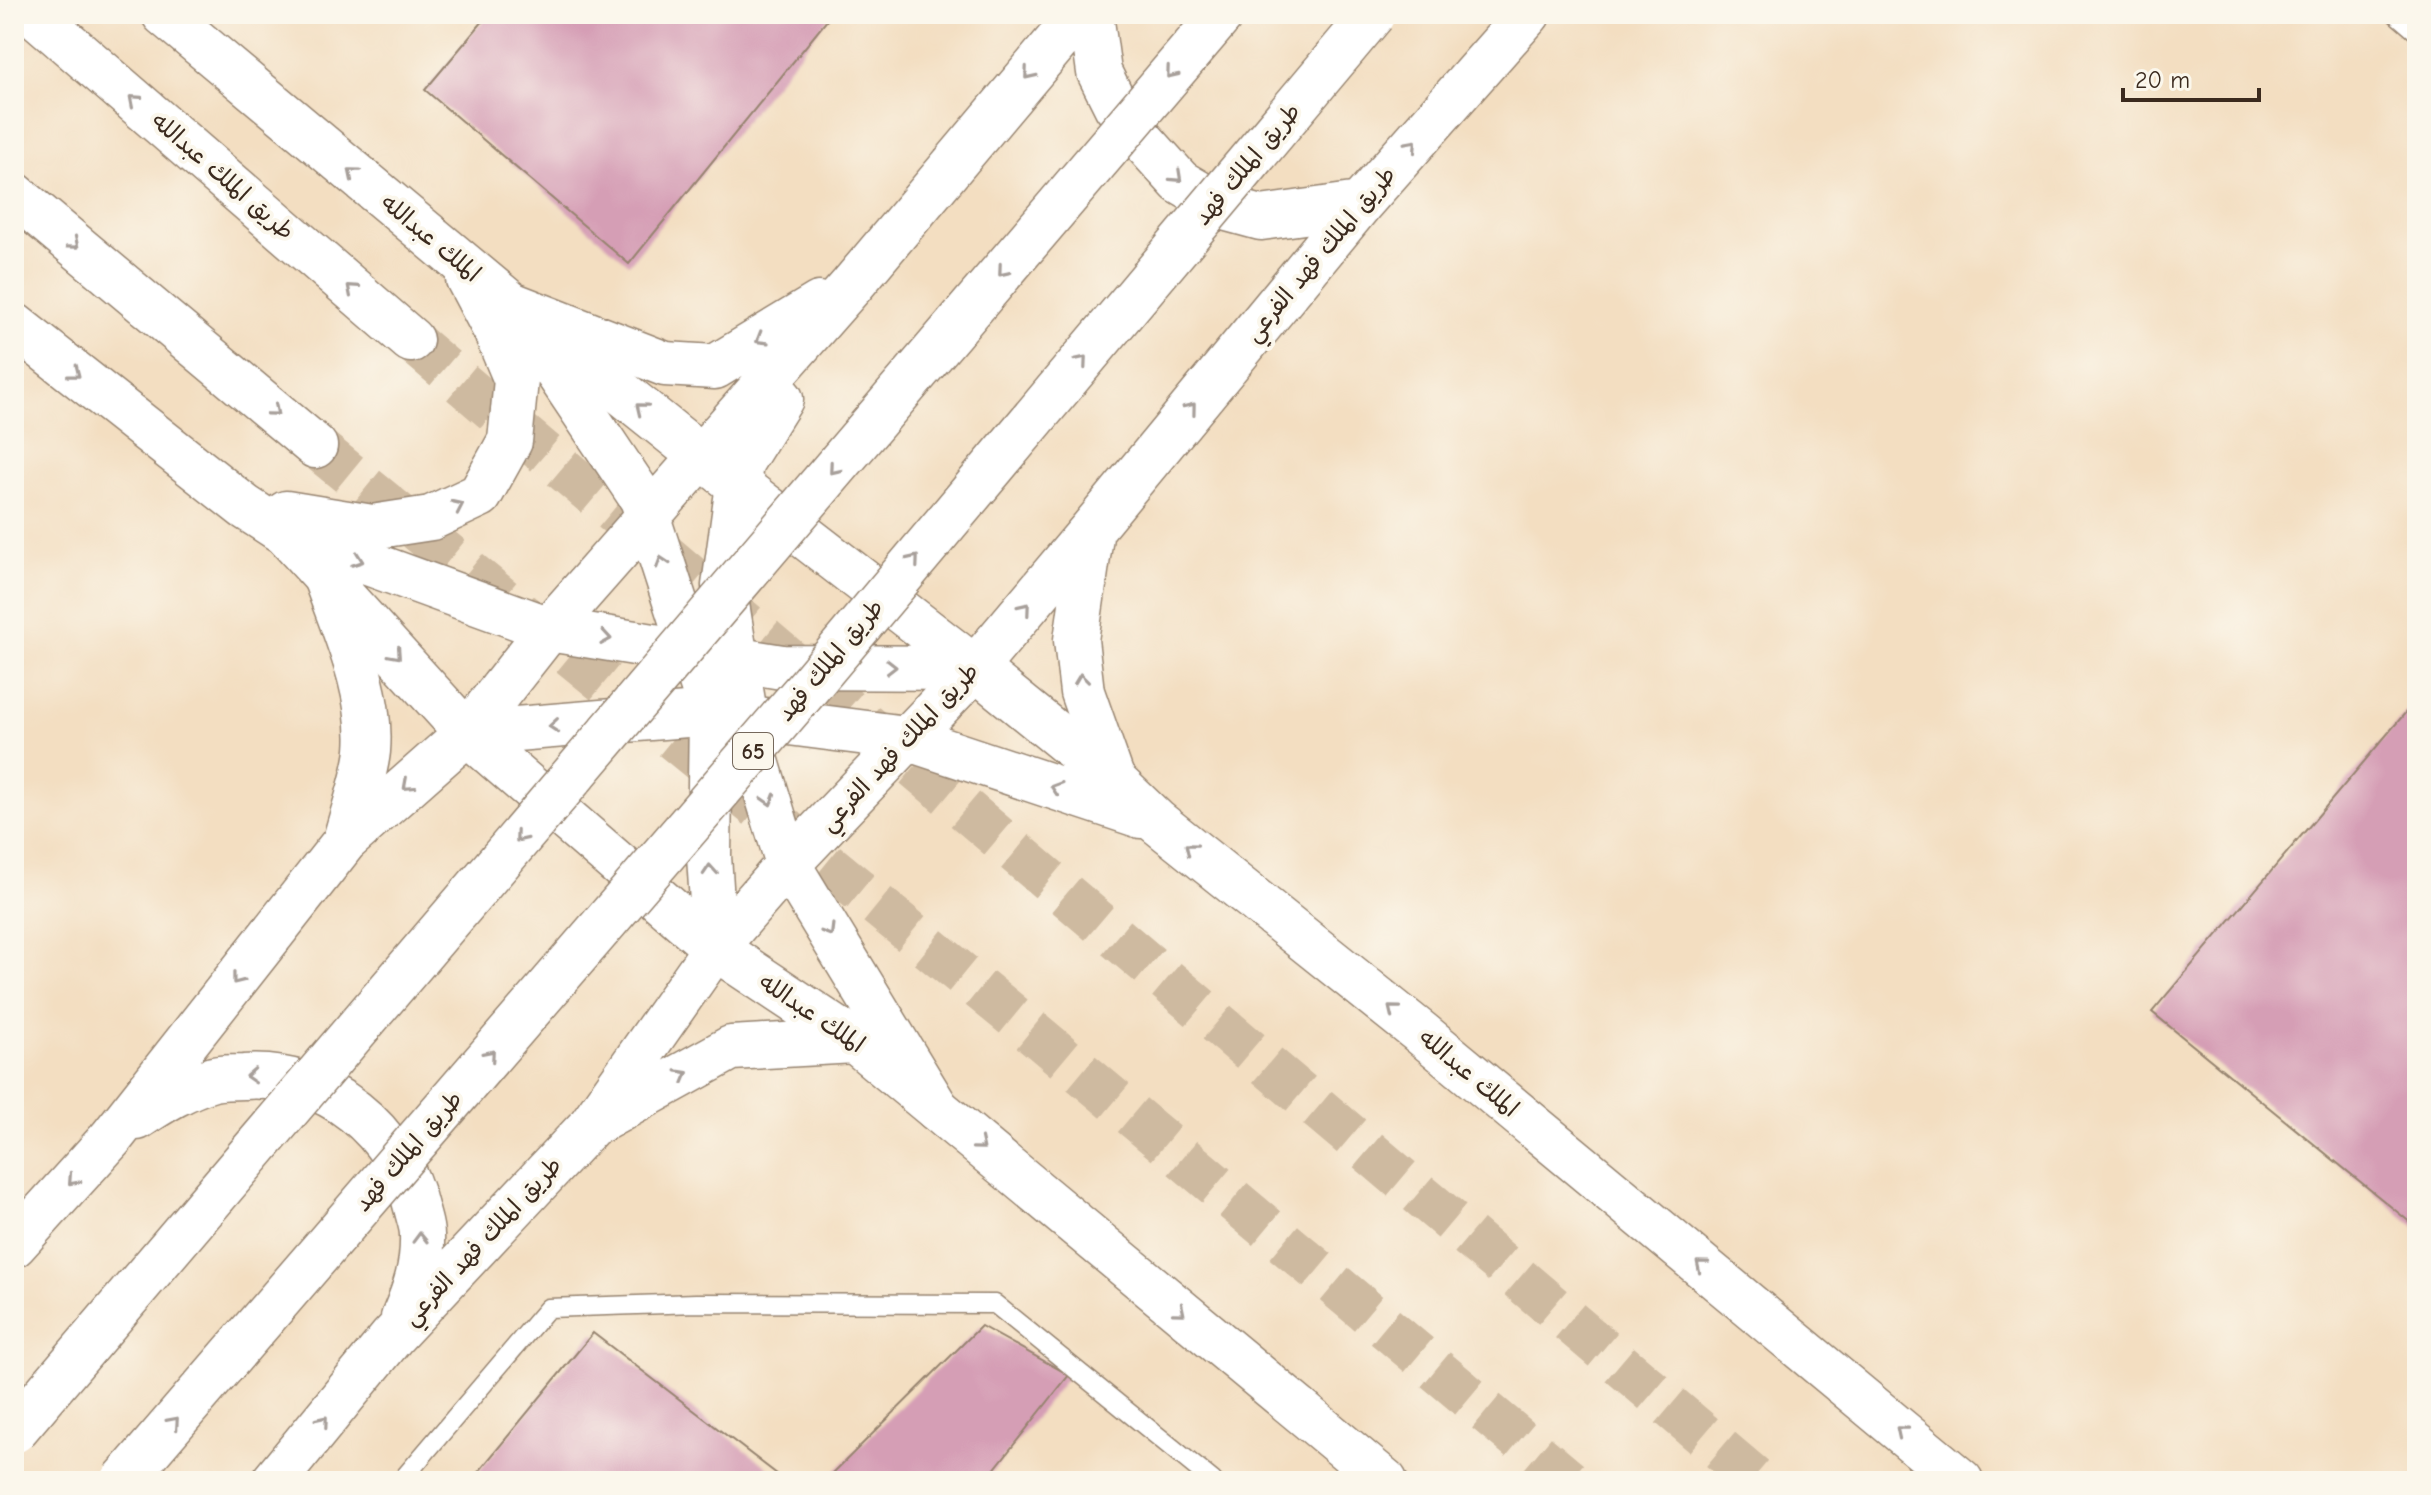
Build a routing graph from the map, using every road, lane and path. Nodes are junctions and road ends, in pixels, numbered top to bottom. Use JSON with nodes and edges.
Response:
{"nodes":[{"id":1,"x":34,"y":14,"type":"edge"},
{"id":2,"x":164,"y":14,"type":"edge"},
{"id":3,"x":1080,"y":14,"type":"edge"},
{"id":4,"x":1091,"y":14,"type":"edge"},
{"id":5,"x":1222,"y":14,"type":"edge"},
{"id":6,"x":1373,"y":14,"type":"edge"},
{"id":7,"x":1528,"y":14,"type":"edge"},
{"id":8,"x":2396,"y":14,"type":"edge"},
{"id":9,"x":2417,"y":32,"type":"edge"},
{"id":10,"x":14,"y":194,"type":"edge"},
{"id":11,"x":1360,"y":204,"type":"junction"},
{"id":12,"x":459,"y":262,"type":"junction"},
{"id":13,"x":852,"y":285,"type":"junction"},
{"id":14,"x":511,"y":304,"type":"junction"},
{"id":15,"x":14,"y":325,"type":"edge"},
{"id":16,"x":411,"y":340,"type":"tunnel mouth"},
{"id":17,"x":315,"y":446,"type":"tunnel mouth"},
{"id":18,"x":702,"y":457,"type":"junction"},
{"id":19,"x":738,"y":485,"type":"junction"},
{"id":20,"x":245,"y":507,"type":"junction"},
{"id":21,"x":647,"y":518,"type":"junction"},
{"id":22,"x":1092,"y":529,"type":"junction"},
{"id":23,"x":285,"y":533,"type":"junction"},
{"id":24,"x":325,"y":577,"type":"junction"},
{"id":25,"x":549,"y":629,"type":"junction"},
{"id":26,"x":691,"y":652,"type":"junction"},
{"id":27,"x":735,"y":659,"type":"junction"},
{"id":28,"x":975,"y":668,"type":"junction"},
{"id":29,"x":728,"y":715,"type":"junction"},
{"id":30,"x":467,"y":733,"type":"junction"},
{"id":31,"x":906,"y":738,"type":"junction"},
{"id":32,"x":1113,"y":780,"type":"junction"},
{"id":33,"x":1156,"y":821,"type":"junction"},
{"id":34,"x":345,"y":841,"type":"junction"},
{"id":35,"x":788,"y":864,"type":"junction"},
{"id":36,"x":715,"y":948,"type":"junction"},
{"id":37,"x":855,"y":1041,"type":"junction"},
{"id":38,"x":937,"y":1109,"type":"junction"},
{"id":39,"x":590,"y":1126,"type":"junction"},
{"id":40,"x":111,"y":1138,"type":"junction"},
{"id":41,"x":14,"y":1245,"type":"edge"},
{"id":42,"x":392,"y":1337,"type":"junction"},
{"id":43,"x":14,"y":1431,"type":"edge"},
{"id":44,"x":123,"y":1481,"type":"edge"},
{"id":45,"x":274,"y":1481,"type":"edge"},
{"id":46,"x":401,"y":1481,"type":"edge"},
{"id":47,"x":1213,"y":1481,"type":"edge"},
{"id":48,"x":1385,"y":1481,"type":"edge"},
{"id":49,"x":1961,"y":1481,"type":"edge"}],
"edges":[{"from":16,"to":1,"type":"main road","name":"طريق الملك عبدالله","one_way":true},
{"from":12,"to":2,"type":"main road","name":"الملك عبدالله","one_way":true},
{"from":3,"to":13,"type":"main road","one_way":true},
{"from":4,"to":11,"type":"main road","one_way":true},
{"from":5,"to":43,"type":"main road","one_way":true,"bridge":true},
{"from":44,"to":6,"type":"main road","name":"طريق الملك فهد","number":"65","one_way":true,"bridge":true},
{"from":11,"to":7,"type":"main road","name":"طريق الملك فهد الفرعي","one_way":true},
{"from":8,"to":9,"type":"lane"},
{"from":10,"to":17,"type":"main road","one_way":true},
{"from":22,"to":11,"type":"main road","name":"طريق الملك فهد الفرعي","one_way":true},
{"from":12,"to":14,"type":"main road","name":"الملك عبدالله"},
{"from":20,"to":12,"type":"main road","one_way":true},
{"from":13,"to":14,"type":"main road","one_way":true},
{"from":13,"to":18,"type":"main road"},
{"from":13,"to":19,"type":"main road"},
{"from":18,"to":14,"type":"main road","name":"الملك عبدالله","one_way":true},
{"from":14,"to":21,"type":"main road"},
{"from":15,"to":20,"type":"main road","one_way":true},
{"from":18,"to":19,"type":"main road","name":"الملك عبدالله"},
{"from":18,"to":21,"type":"main road"},
{"from":19,"to":27,"type":"main road"},
{"from":19,"to":28,"type":"main road","name":"الملك عبدالله"},
{"from":20,"to":23,"type":"main road"},
{"from":21,"to":25,"type":"main road"},
{"from":26,"to":21,"type":"main road","one_way":true},
{"from":28,"to":22,"type":"main road","name":"طريق الملك فهد الفرعي","one_way":true},
{"from":32,"to":22,"type":"main road","one_way":true},
{"from":23,"to":24,"type":"main road"},
{"from":23,"to":25,"type":"main road","one_way":true},
{"from":24,"to":30,"type":"main road","one_way":true},
{"from":24,"to":34,"type":"main road"},
{"from":25,"to":26,"type":"main road","one_way":true},
{"from":25,"to":30,"type":"main road"},
{"from":26,"to":27,"type":"main road"},
{"from":26,"to":29,"type":"main road"},
{"from":27,"to":28,"type":"main road","one_way":true},
{"from":27,"to":29,"type":"main road"},
{"from":28,"to":31,"type":"main road","name":"طريق الملك فهد الفرعي"},
{"from":28,"to":32,"type":"main road","name":"الملك عبدالله"},
{"from":29,"to":30,"type":"main road","one_way":true},
{"from":29,"to":31,"type":"main road"},
{"from":29,"to":35,"type":"main road","one_way":true},
{"from":36,"to":29,"type":"main road","one_way":true},
{"from":30,"to":34,"type":"main road","one_way":true},
{"from":30,"to":36,"type":"main road","name":"الملك عبدالله"},
{"from":33,"to":31,"type":"main road","one_way":true},
{"from":31,"to":35,"type":"main road","name":"طريق الملك فهد الفرعي"},
{"from":32,"to":33,"type":"main road","name":"الملك عبدالله"},
{"from":49,"to":33,"type":"main road","name":"الملك عبدالله","one_way":true},
{"from":34,"to":40,"type":"main road","one_way":true},
{"from":35,"to":36,"type":"main road","name":"طريق الملك فهد الفرعي"},
{"from":35,"to":38,"type":"main road","one_way":true},
{"from":36,"to":37,"type":"main road","name":"الملك عبدالله"},
{"from":36,"to":39,"type":"main road","name":"طريق الملك فهد الفرعي"},
{"from":37,"to":38,"type":"main road","name":"الملك عبدالله"},
{"from":39,"to":37,"type":"main road","one_way":true},
{"from":38,"to":48,"type":"main road","name":"الملك عبدالله","one_way":true},
{"from":39,"to":42,"type":"main road","name":"طريق الملك فهد الفرعي"},
{"from":40,"to":41,"type":"main road","one_way":true},
{"from":42,"to":40,"type":"main road","one_way":true},
{"from":45,"to":42,"type":"main road","name":"طريق الملك فهد الفرعي","one_way":true},
{"from":46,"to":47,"type":"lane"}]}
